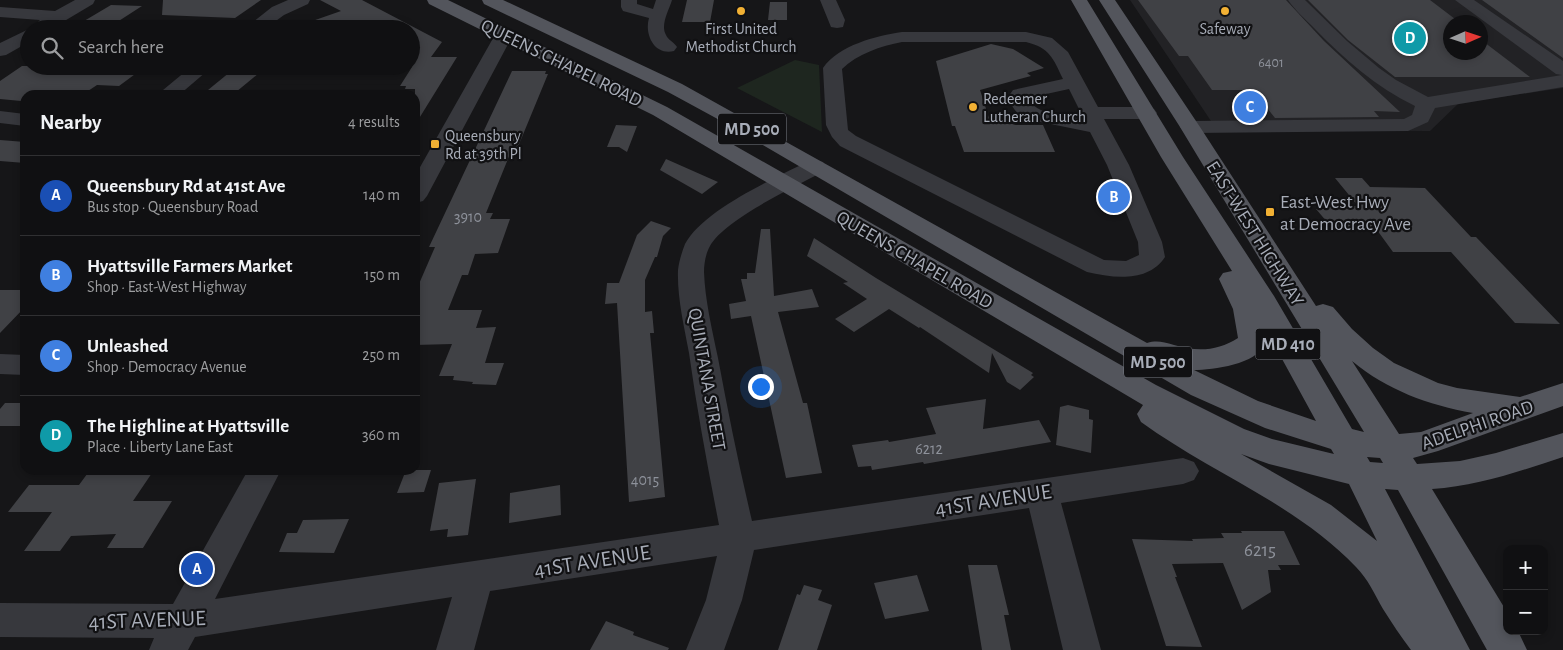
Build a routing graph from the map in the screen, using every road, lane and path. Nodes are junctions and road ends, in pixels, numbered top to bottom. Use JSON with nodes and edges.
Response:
{"nodes":[{"id":1,"x":87,"y":0,"type":"edge"},
{"id":2,"x":302,"y":0,"type":"edge"},
{"id":3,"x":435,"y":0,"type":"edge"},
{"id":4,"x":490,"y":0,"type":"edge"},
{"id":5,"x":629,"y":0,"type":"edge"},
{"id":6,"x":828,"y":0,"type":"edge"},
{"id":7,"x":1079,"y":0,"type":"edge"},
{"id":8,"x":1107,"y":0,"type":"edge"},
{"id":9,"x":1296,"y":0,"type":"edge"},
{"id":10,"x":1463,"y":0,"type":"edge"},
{"id":11,"x":523,"y":8,"type":"edge"},
{"id":12,"x":662,"y":8,"type":"edge"},
{"id":13,"x":0,"y":12,"type":"edge"},
{"id":14,"x":60,"y":17,"type":"junction"},
{"id":15,"x":54,"y":20,"type":"edge"},
{"id":16,"x":266,"y":20,"type":"edge"},
{"id":17,"x":837,"y":23,"type":"dead end"},
{"id":18,"x":504,"y":34,"type":"junction"},
{"id":19,"x":20,"y":39,"type":"edge"},
{"id":20,"x":1102,"y":39,"type":"junction"},
{"id":21,"x":668,"y":47,"type":"dead end"},
{"id":22,"x":0,"y":51,"type":"edge"},
{"id":23,"x":1563,"y":70,"type":"edge"},
{"id":24,"x":193,"y":75,"type":"edge"},
{"id":25,"x":1563,"y":81,"type":"edge"},
{"id":26,"x":1076,"y":82,"type":"junction"},
{"id":27,"x":173,"y":90,"type":"edge"},
{"id":28,"x":1426,"y":104,"type":"junction"},
{"id":29,"x":1144,"y":108,"type":"junction"},
{"id":30,"x":1093,"y":115,"type":"junction"},
{"id":31,"x":0,"y":117,"type":"edge"},
{"id":32,"x":20,"y":119,"type":"edge"},
{"id":33,"x":1190,"y":127,"type":"junction"},
{"id":34,"x":1172,"y":157,"type":"junction"},
{"id":35,"x":424,"y":164,"type":"edge"},
{"id":36,"x":815,"y":167,"type":"junction"},
{"id":37,"x":420,"y":178,"type":"edge"},
{"id":38,"x":783,"y":183,"type":"junction"},
{"id":39,"x":1226,"y":185,"type":"junction"},
{"id":40,"x":984,"y":263,"type":"junction"},
{"id":41,"x":1066,"y":347,"type":"junction"},
{"id":42,"x":0,"y":364,"type":"edge"},
{"id":43,"x":20,"y":365,"type":"edge"},
{"id":44,"x":1563,"y":394,"type":"edge"},
{"id":45,"x":1526,"y":407,"type":"junction"},
{"id":46,"x":1342,"y":439,"type":"junction"},
{"id":47,"x":1563,"y":445,"type":"edge"},
{"id":48,"x":1390,"y":447,"type":"junction"},
{"id":49,"x":1183,"y":471,"type":"dead end"},
{"id":50,"x":1360,"y":474,"type":"junction"},
{"id":51,"x":262,"y":475,"type":"edge"},
{"id":52,"x":1409,"y":478,"type":"junction"},
{"id":53,"x":1042,"y":492,"type":"junction"},
{"id":54,"x":739,"y":538,"type":"junction"},
{"id":55,"x":476,"y":577,"type":"junction"},
{"id":56,"x":0,"y":620,"type":"edge"},
{"id":57,"x":175,"y":636,"type":"edge"},
{"id":58,"x":455,"y":650,"type":"edge"},
{"id":59,"x":705,"y":650,"type":"edge"},
{"id":60,"x":1082,"y":650,"type":"edge"},
{"id":61,"x":1434,"y":650,"type":"edge"},
{"id":62,"x":1451,"y":650,"type":"edge"},
{"id":63,"x":1508,"y":650,"type":"edge"}],
"edges":[{"from":1,"to":14,"type":"street"},
{"from":2,"to":16,"type":"street"},
{"from":3,"to":18,"type":"main road","name":"QUEENS CHAPEL ROAD","number":"MD 500"},
{"from":4,"to":11,"type":"main road","name":"QUEENS CHAPEL ROAD","number":"MD 500"},
{"from":5,"to":12,"type":"street"},
{"from":6,"to":17,"type":"street"},
{"from":7,"to":20,"type":"main road","name":"EAST-WEST HIGHWAY","number":"MD 410"},
{"from":8,"to":33,"type":"main road","name":"EAST-WEST HIGHWAY","number":"MD 410"},
{"from":9,"to":28,"type":"street"},
{"from":10,"to":23,"type":"street"},
{"from":11,"to":18,"type":"main road"},
{"from":11,"to":36,"type":"main road","name":"QUEENS CHAPEL ROAD","number":"MD 500"},
{"from":12,"to":21,"type":"street"},
{"from":13,"to":14,"type":"street"},
{"from":14,"to":15,"type":"street"},
{"from":18,"to":35,"type":"street"},
{"from":18,"to":38,"type":"main road","name":"QUEENS CHAPEL ROAD","number":"MD 500"},
{"from":19,"to":22,"type":"street"},
{"from":20,"to":29,"type":"main road","name":"EAST-WEST HIGHWAY","number":"MD 410"},
{"from":20,"to":33,"type":"main road"},
{"from":24,"to":27,"type":"street"},
{"from":25,"to":28,"type":"street"},
{"from":26,"to":30,"type":"street"},
{"from":26,"to":30,"type":"street"},
{"from":26,"to":30,"type":"street"},
{"from":28,"to":33,"type":"street"},
{"from":29,"to":30,"type":"street"},
{"from":29,"to":34,"type":"main road","name":"EAST-WEST HIGHWAY","number":"MD 410"},
{"from":31,"to":32,"type":"street"},
{"from":33,"to":39,"type":"main road","name":"EAST-WEST HIGHWAY","number":"MD 410"},
{"from":34,"to":40,"type":"main road"},
{"from":34,"to":46,"type":"main road","name":"EAST-WEST HIGHWAY","number":"MD 410"},
{"from":35,"to":37,"type":"street"},
{"from":36,"to":38,"type":"street","name":"QUINTANA STREET"},
{"from":36,"to":40,"type":"main road","name":"QUEENS CHAPEL ROAD","number":"MD 500"},
{"from":38,"to":41,"type":"main road","name":"QUEENS CHAPEL ROAD","number":"MD 500"},
{"from":38,"to":54,"type":"street","name":"QUINTANA STREET"},
{"from":39,"to":45,"type":"main road"},
{"from":39,"to":48,"type":"main road","name":"EAST-WEST HIGHWAY","number":"MD 410"},
{"from":40,"to":46,"type":"main road","name":"QUEENS CHAPEL ROAD","number":"MD 500"},
{"from":41,"to":50,"type":"main road","name":"QUEENS CHAPEL ROAD","number":"MD 500"},
{"from":41,"to":61,"type":"main road"},
{"from":42,"to":43,"type":"street"},
{"from":44,"to":45,"type":"main road","name":"ADELPHI ROAD"},
{"from":45,"to":48,"type":"main road","name":"ADELPHI ROAD"},
{"from":46,"to":48,"type":"main road","name":"QUEENS CHAPEL ROAD","number":"MD 500"},
{"from":46,"to":50,"type":"main road","name":"EAST-WEST HIGHWAY","number":"MD 410"},
{"from":47,"to":52,"type":"main road","name":"ADELPHI ROAD"},
{"from":48,"to":52,"type":"main road","name":"EAST-WEST HIGHWAY","number":"MD 410"},
{"from":49,"to":53,"type":"street","name":"41ST AVENUE"},
{"from":50,"to":52,"type":"main road","name":"QUEENS CHAPEL ROAD","number":"MD 500"},
{"from":50,"to":62,"type":"main road","name":"EAST-WEST HIGHWAY","number":"MD 410"},
{"from":51,"to":57,"type":"street"},
{"from":52,"to":63,"type":"main road","name":"EAST-WEST HIGHWAY","number":"MD 410"},
{"from":53,"to":54,"type":"street","name":"41ST AVENUE"},
{"from":53,"to":60,"type":"street"},
{"from":54,"to":55,"type":"street","name":"41ST AVENUE"},
{"from":54,"to":59,"type":"street","name":"QUINTANA STREET"},
{"from":55,"to":57,"type":"street","name":"41ST AVENUE"},
{"from":55,"to":58,"type":"street"},
{"from":56,"to":57,"type":"street","name":"41ST AVENUE"}]}
